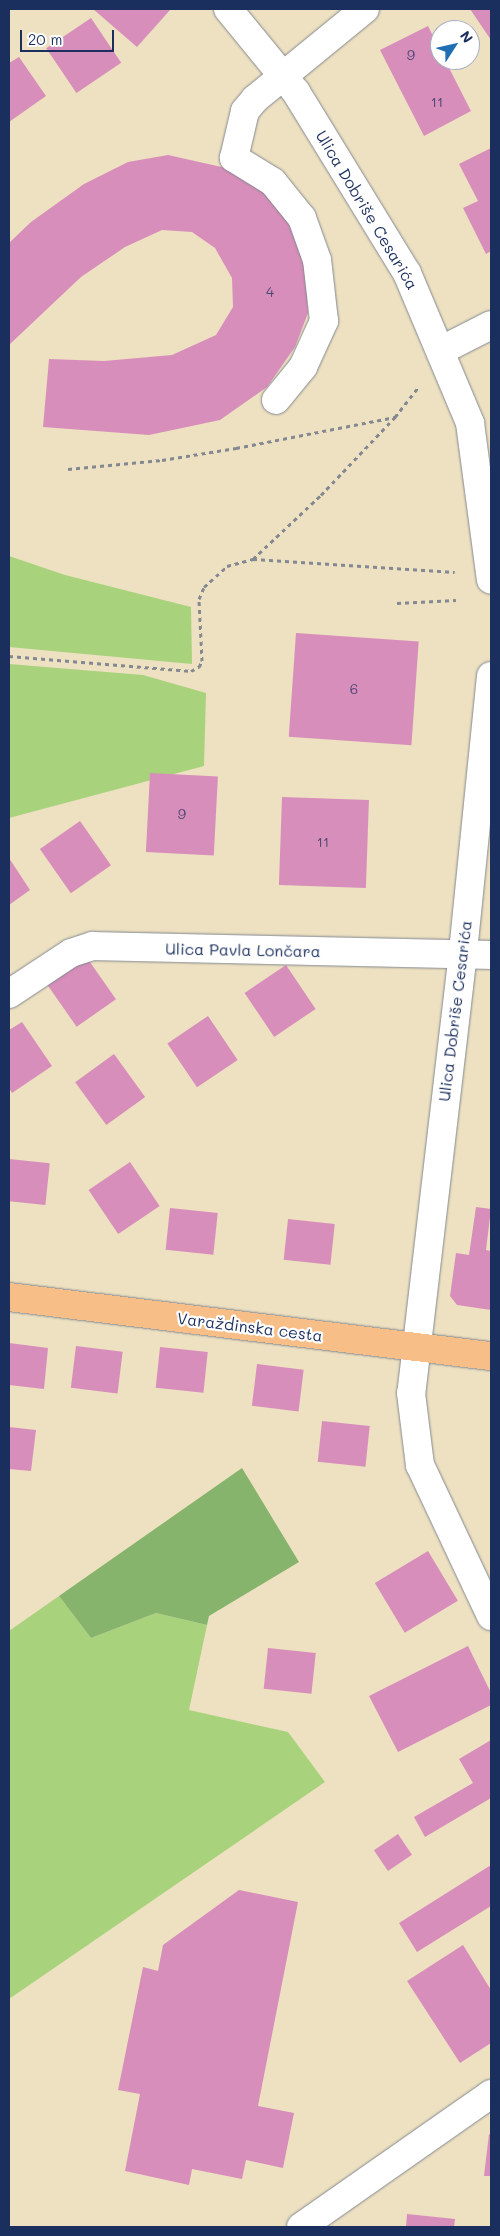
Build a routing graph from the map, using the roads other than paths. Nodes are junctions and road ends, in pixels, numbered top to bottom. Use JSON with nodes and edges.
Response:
{"nodes":[{"id":1,"x":228,"y":9,"type":"edge"},
{"id":2,"x":366,"y":9,"type":"edge"},
{"id":3,"x":284,"y":74,"type":"junction"},
{"id":4,"x":491,"y":325,"type":"edge"},
{"id":5,"x":442,"y":350,"type":"junction"},
{"id":6,"x":276,"y":400,"type":"dead end"},
{"id":7,"x":491,"y":580,"type":"edge"},
{"id":8,"x":491,"y":676,"type":"edge"},
{"id":9,"x":463,"y":953,"type":"junction"},
{"id":10,"x":491,"y":955,"type":"edge"},
{"id":11,"x":9,"y":994,"type":"edge"},
{"id":12,"x":9,"y":1297,"type":"edge"},
{"id":13,"x":414,"y":1346,"type":"junction"},
{"id":14,"x":491,"y":1356,"type":"edge"},
{"id":15,"x":491,"y":1616,"type":"edge"},
{"id":16,"x":491,"y":2094,"type":"edge"},
{"id":17,"x":301,"y":2227,"type":"edge"}],
"edges":[{"from":1,"to":3,"type":"street","name":"Ulica Dobriše Cesarića"},
{"from":2,"to":3,"type":"street"},
{"from":3,"to":5,"type":"street","name":"Ulica Dobriše Cesarića"},
{"from":3,"to":6,"type":"street"},
{"from":4,"to":5,"type":"street"},
{"from":5,"to":7,"type":"street","name":"Ulica Dobriše Cesarića"},
{"from":8,"to":9,"type":"street","name":"Ulica Dobriše Cesarića"},
{"from":9,"to":10,"type":"street","name":"Ulica Pavla Lončara"},
{"from":9,"to":11,"type":"street","name":"Ulica Pavla Lončara"},
{"from":9,"to":13,"type":"street","name":"Ulica Dobriše Cesarića"},
{"from":12,"to":13,"type":"main road","name":"Varaždinska cesta"},
{"from":13,"to":14,"type":"main road","name":"Varaždinska cesta"},
{"from":13,"to":15,"type":"street","name":"Ulica Dobriše Cesarića"},
{"from":16,"to":17,"type":"street"}]}
